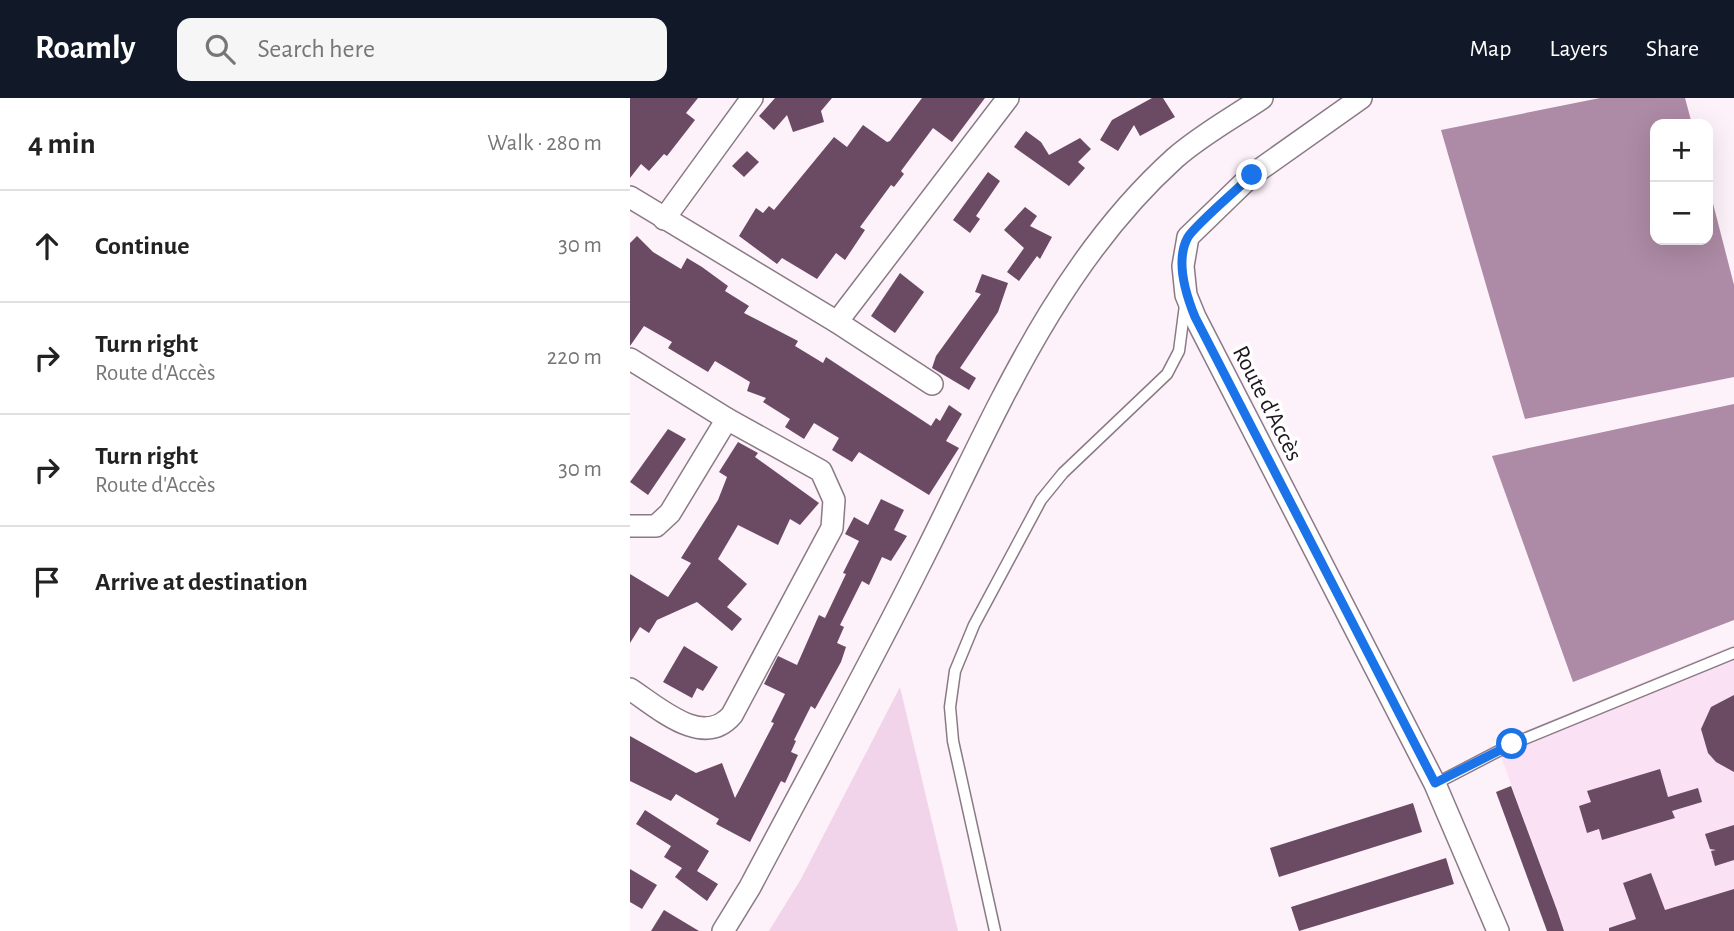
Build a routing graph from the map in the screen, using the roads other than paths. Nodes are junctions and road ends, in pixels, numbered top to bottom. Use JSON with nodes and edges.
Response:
{"nodes":[{"id":1,"x":752,"y":98,"type":"edge"},
{"id":2,"x":1008,"y":98,"type":"edge"},
{"id":3,"x":1262,"y":98,"type":"edge"},
{"id":4,"x":1360,"y":98,"type":"edge"},
{"id":5,"x":630,"y":197,"type":"edge"},
{"id":6,"x":664,"y":219,"type":"junction"},
{"id":7,"x":1186,"y":295,"type":"junction"},
{"id":8,"x":837,"y":322,"type":"junction"},
{"id":9,"x":630,"y":359,"type":"edge"},
{"id":10,"x":932,"y":384,"type":"dead end"},
{"id":11,"x":727,"y":419,"type":"junction"},
{"id":12,"x":630,"y":526,"type":"edge"},
{"id":13,"x":1734,"y":653,"type":"edge"},
{"id":14,"x":630,"y":690,"type":"edge"},
{"id":15,"x":1435,"y":783,"type":"junction"},
{"id":16,"x":723,"y":931,"type":"edge"},
{"id":17,"x":995,"y":931,"type":"edge"},
{"id":18,"x":1498,"y":931,"type":"edge"}],
"edges":[{"from":1,"to":6,"type":"street"},
{"from":2,"to":8,"type":"street"},
{"from":3,"to":16,"type":"street"},
{"from":4,"to":7,"type":"street","name":"Route d'Accès"},
{"from":5,"to":6,"type":"street"},
{"from":6,"to":8,"type":"street"},
{"from":7,"to":15,"type":"street","name":"Route d'Accès"},
{"from":7,"to":17,"type":"lane"},
{"from":8,"to":10,"type":"street"},
{"from":9,"to":11,"type":"street"},
{"from":11,"to":12,"type":"street"},
{"from":11,"to":14,"type":"street"},
{"from":13,"to":15,"type":"lane"},
{"from":15,"to":18,"type":"street","name":"Route d'Accès"}]}
